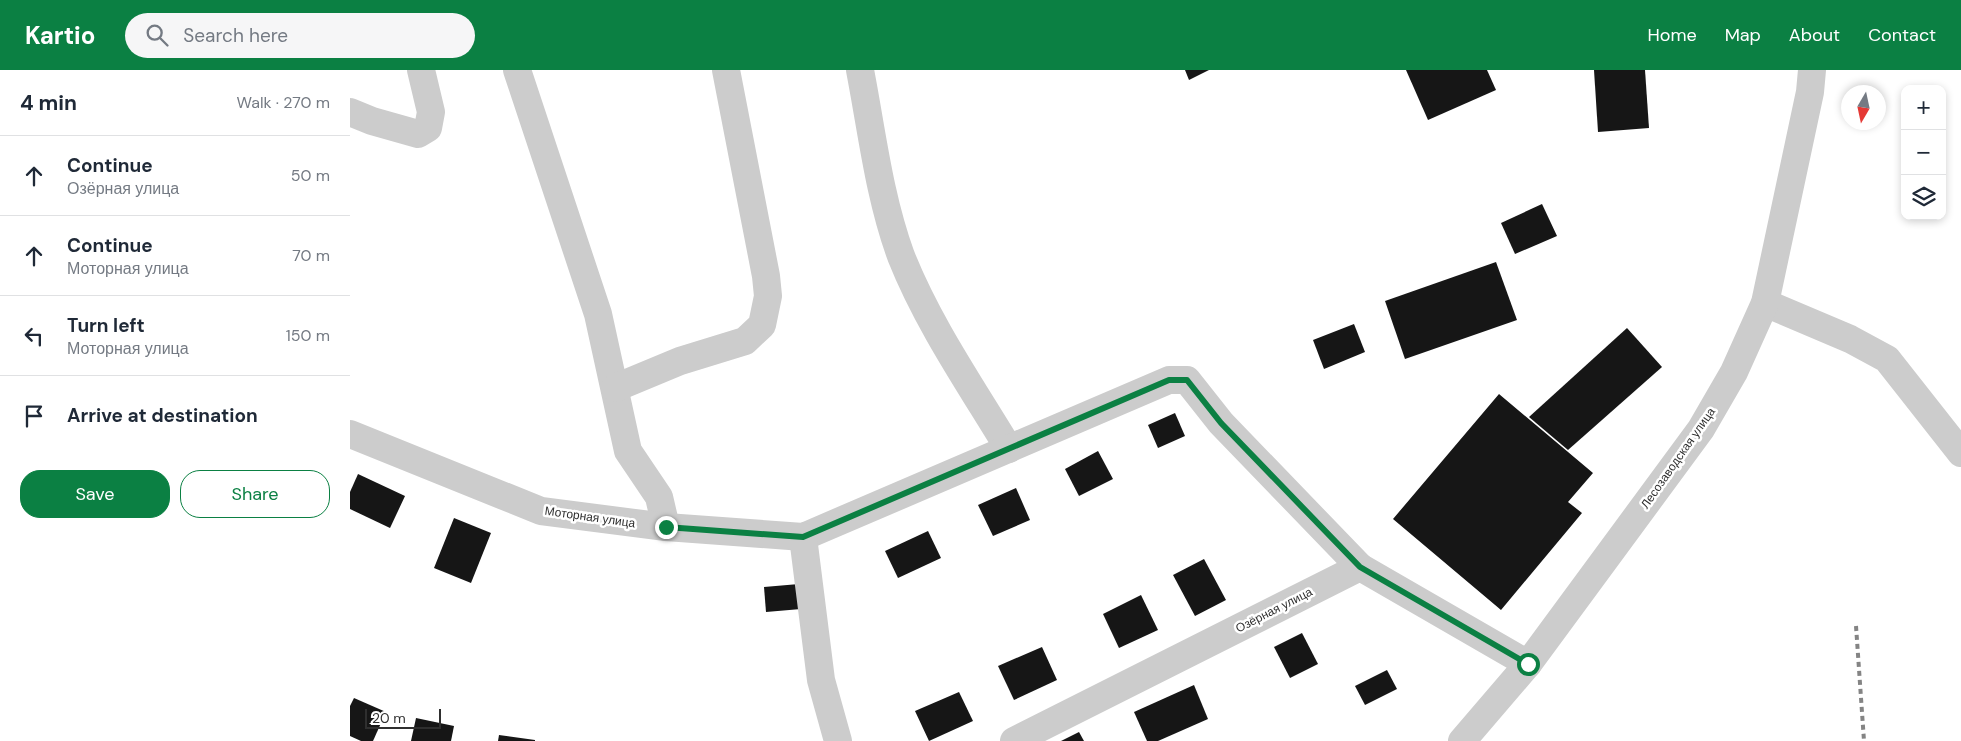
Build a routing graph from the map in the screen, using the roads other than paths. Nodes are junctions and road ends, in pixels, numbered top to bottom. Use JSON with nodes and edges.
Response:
{"nodes":[{"id":1,"x":422,"y":70,"type":"edge"},
{"id":2,"x":517,"y":70,"type":"edge"},
{"id":3,"x":726,"y":70,"type":"edge"},
{"id":4,"x":860,"y":70,"type":"edge"},
{"id":5,"x":1812,"y":70,"type":"edge"},
{"id":6,"x":350,"y":112,"type":"edge"},
{"id":7,"x":1765,"y":303,"type":"junction"},
{"id":8,"x":614,"y":388,"type":"junction"},
{"id":9,"x":350,"y":434,"type":"edge"},
{"id":10,"x":1008,"y":449,"type":"junction"},
{"id":11,"x":1961,"y":453,"type":"edge"},
{"id":12,"x":666,"y":527,"type":"junction"},
{"id":13,"x":803,"y":537,"type":"junction"},
{"id":14,"x":1360,"y":567,"type":"junction"},
{"id":15,"x":1528,"y":664,"type":"junction"},
{"id":16,"x":838,"y":741,"type":"edge"},
{"id":17,"x":1014,"y":741,"type":"edge"},
{"id":18,"x":1462,"y":741,"type":"edge"}],
"edges":[{"from":1,"to":6,"type":"street"},
{"from":2,"to":8,"type":"street"},
{"from":3,"to":8,"type":"street"},
{"from":4,"to":10,"type":"street"},
{"from":5,"to":7,"type":"street","name":"Лесозаводская улица"},
{"from":7,"to":11,"type":"street"},
{"from":7,"to":15,"type":"street","name":"Лесозаводская улица"},
{"from":8,"to":12,"type":"street"},
{"from":9,"to":12,"type":"street","name":"Моторная улица"},
{"from":10,"to":13,"type":"street","name":"Моторная улица"},
{"from":10,"to":14,"type":"street","name":"Моторная улица"},
{"from":12,"to":13,"type":"street","name":"Моторная улица"},
{"from":13,"to":16,"type":"street"},
{"from":14,"to":15,"type":"street"},
{"from":14,"to":17,"type":"street","name":"Озёрная улица"},
{"from":15,"to":18,"type":"street","name":"Лесозаводская улица"}]}
